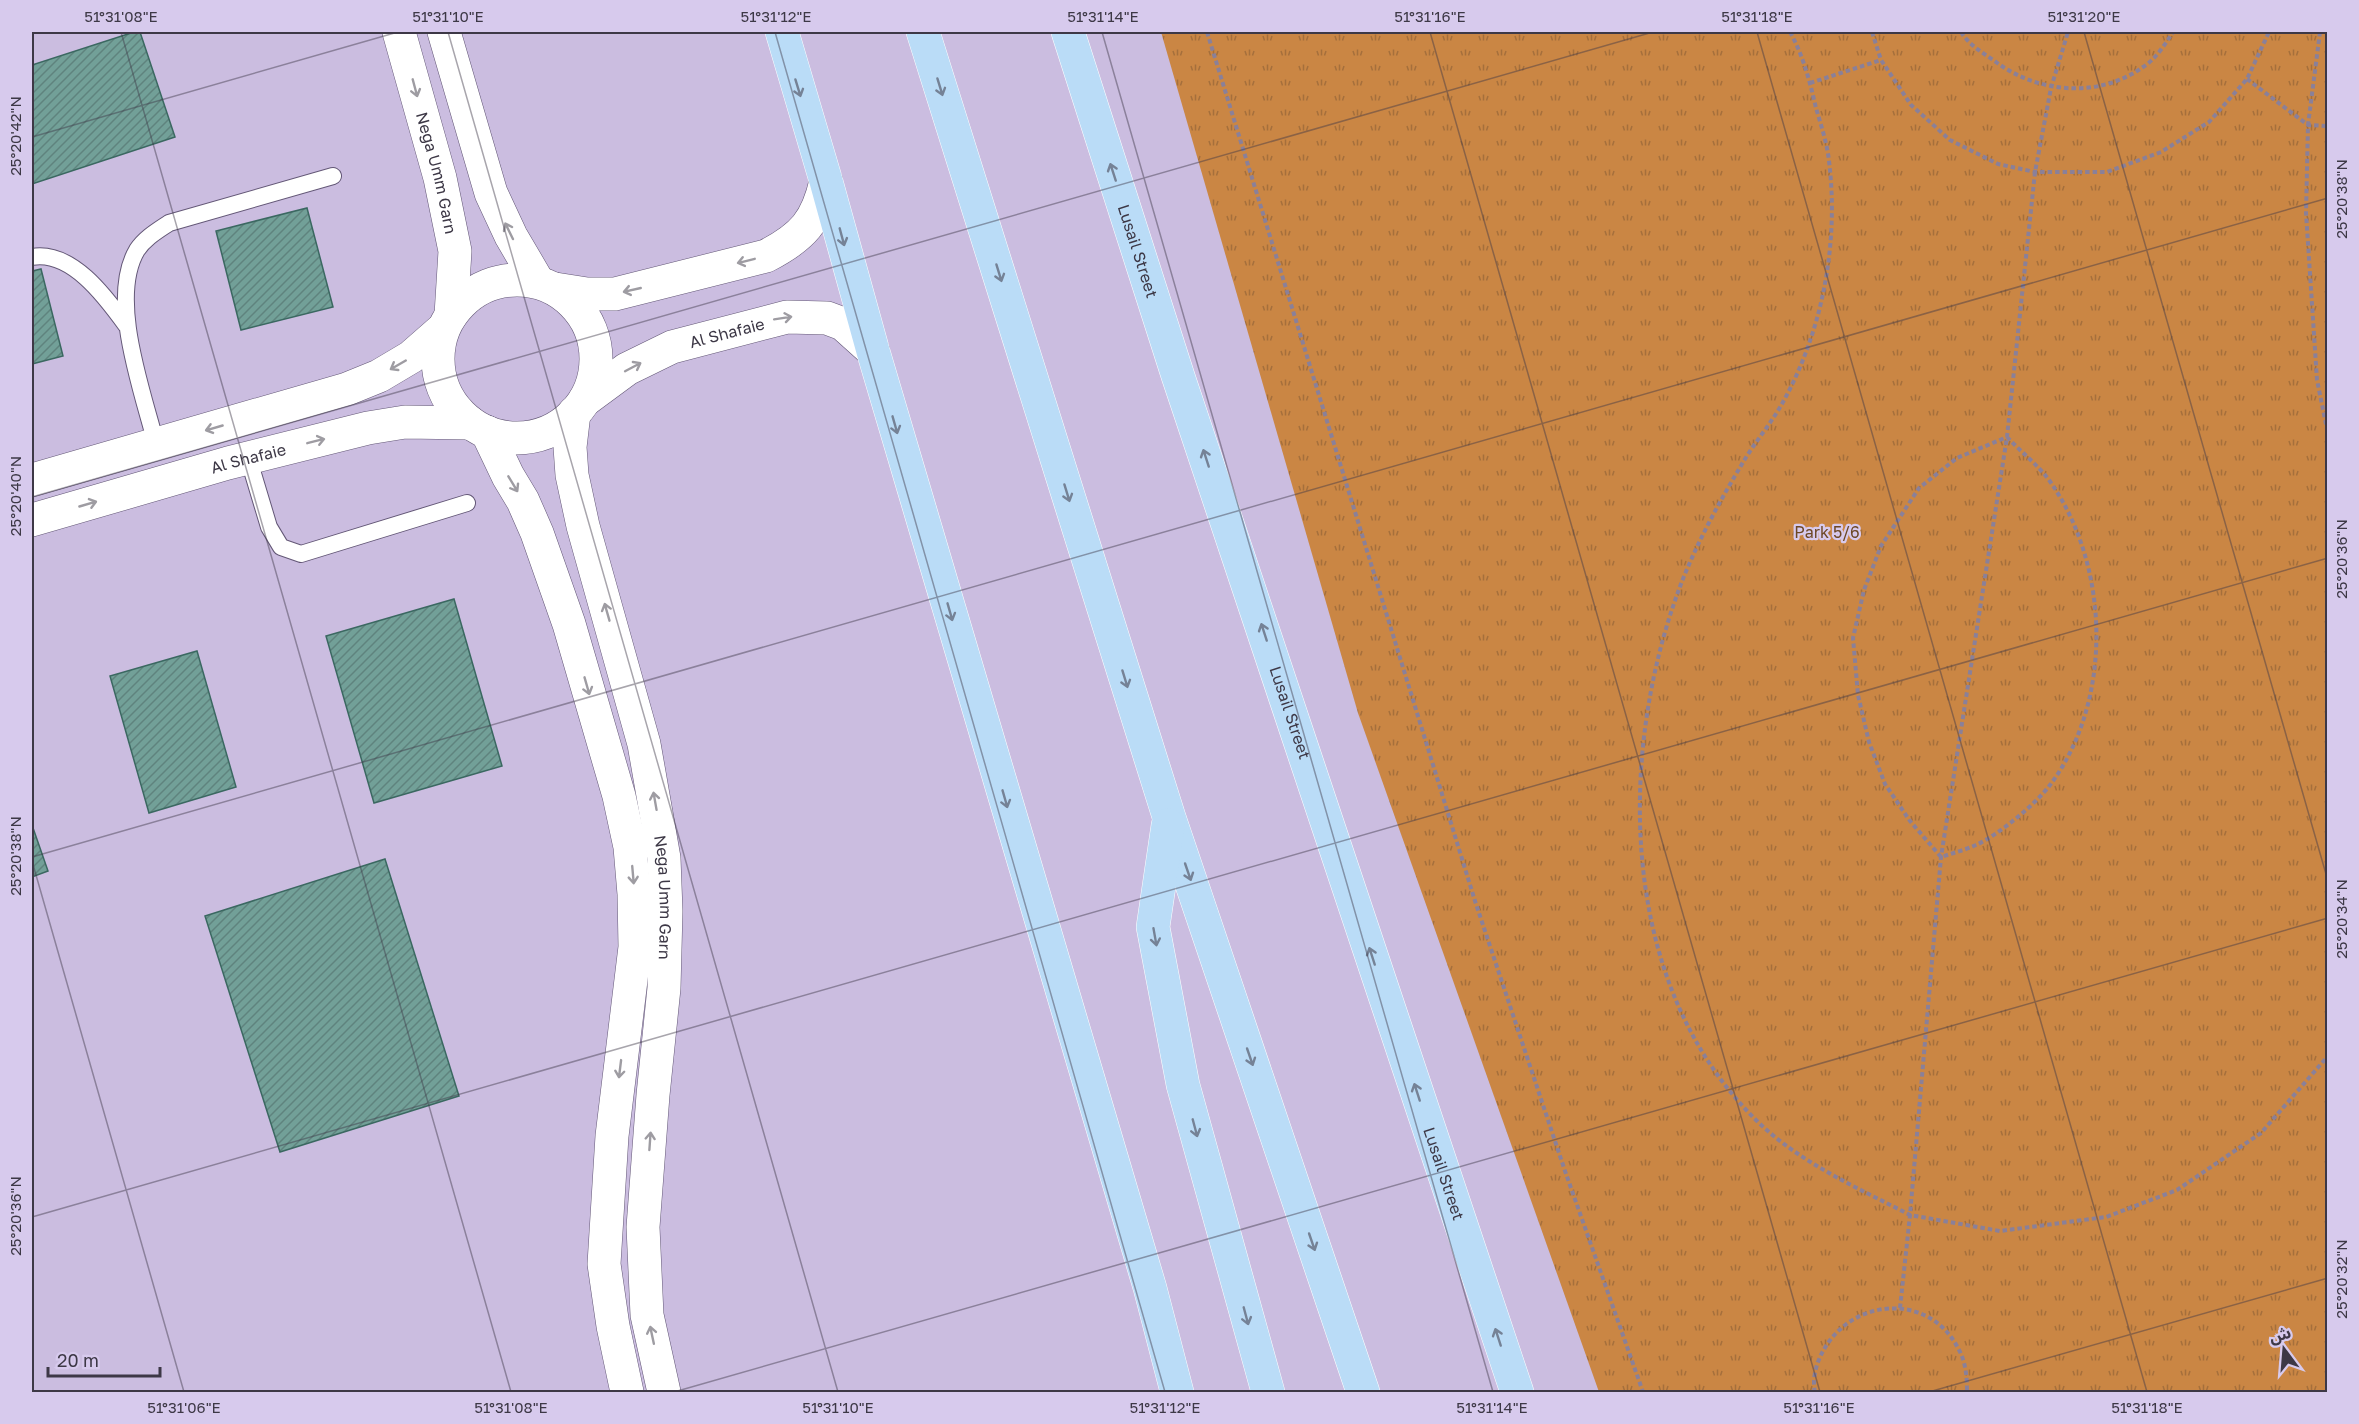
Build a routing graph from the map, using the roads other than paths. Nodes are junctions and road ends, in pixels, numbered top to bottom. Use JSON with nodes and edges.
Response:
{"nodes":[{"id":1,"x":399,"y":32,"type":"edge"},
{"id":2,"x":444,"y":32,"type":"edge"},
{"id":3,"x":782,"y":32,"type":"edge"},
{"id":4,"x":923,"y":32,"type":"edge"},
{"id":5,"x":1068,"y":32,"type":"edge"},
{"id":6,"x":333,"y":176,"type":"dead end"},
{"id":7,"x":826,"y":181,"type":"junction"},
{"id":8,"x":32,"y":256,"type":"edge"},
{"id":9,"x":546,"y":286,"type":"junction"},
{"id":10,"x":447,"y":322,"type":"junction"},
{"id":11,"x":126,"y":325,"type":"junction"},
{"id":12,"x":873,"y":351,"type":"junction"},
{"id":13,"x":579,"y":406,"type":"junction"},
{"id":14,"x":479,"y":427,"type":"junction"},
{"id":15,"x":156,"y":444,"type":"junction"},
{"id":16,"x":248,"y":458,"type":"junction"},
{"id":17,"x":32,"y":480,"type":"edge"},
{"id":18,"x":467,"y":504,"type":"dead end"},
{"id":19,"x":32,"y":520,"type":"edge"},
{"id":20,"x":1169,"y":817,"type":"junction"},
{"id":21,"x":627,"y":1392,"type":"edge"},
{"id":22,"x":664,"y":1392,"type":"edge"},
{"id":23,"x":1177,"y":1392,"type":"edge"},
{"id":24,"x":1268,"y":1392,"type":"edge"},
{"id":25,"x":1363,"y":1392,"type":"edge"},
{"id":26,"x":1517,"y":1392,"type":"edge"}],
"edges":[{"from":1,"to":10,"type":"street","name":"Nega Umm Garn","one_way":true},
{"from":9,"to":2,"type":"street","one_way":true},
{"from":3,"to":7,"type":"highway","one_way":true},
{"from":4,"to":20,"type":"highway","one_way":true},
{"from":26,"to":5,"type":"highway","name":"Lusail Street","one_way":true},
{"from":6,"to":11,"type":"lane"},
{"from":7,"to":9,"type":"street","one_way":true},
{"from":7,"to":12,"type":"highway","one_way":true},
{"from":8,"to":11,"type":"lane"},
{"from":9,"to":10,"type":"street"},
{"from":9,"to":13,"type":"street"},
{"from":10,"to":14,"type":"street"},
{"from":10,"to":15,"type":"street","one_way":true},
{"from":11,"to":15,"type":"lane"},
{"from":13,"to":12,"type":"street","name":"Al Shafaie","one_way":true},
{"from":12,"to":23,"type":"highway","one_way":true},
{"from":13,"to":14,"type":"street"},
{"from":22,"to":13,"type":"street","name":"Nega Umm Garn","one_way":true},
{"from":16,"to":14,"type":"street","name":"Al Shafaie","one_way":true},
{"from":14,"to":21,"type":"street","name":"Nega Umm Garn","one_way":true},
{"from":15,"to":17,"type":"street"},
{"from":16,"to":18,"type":"lane"},
{"from":19,"to":16,"type":"street","name":"Al Shafaie","one_way":true},
{"from":20,"to":24,"type":"highway","one_way":true},
{"from":20,"to":25,"type":"highway","one_way":true}]}
